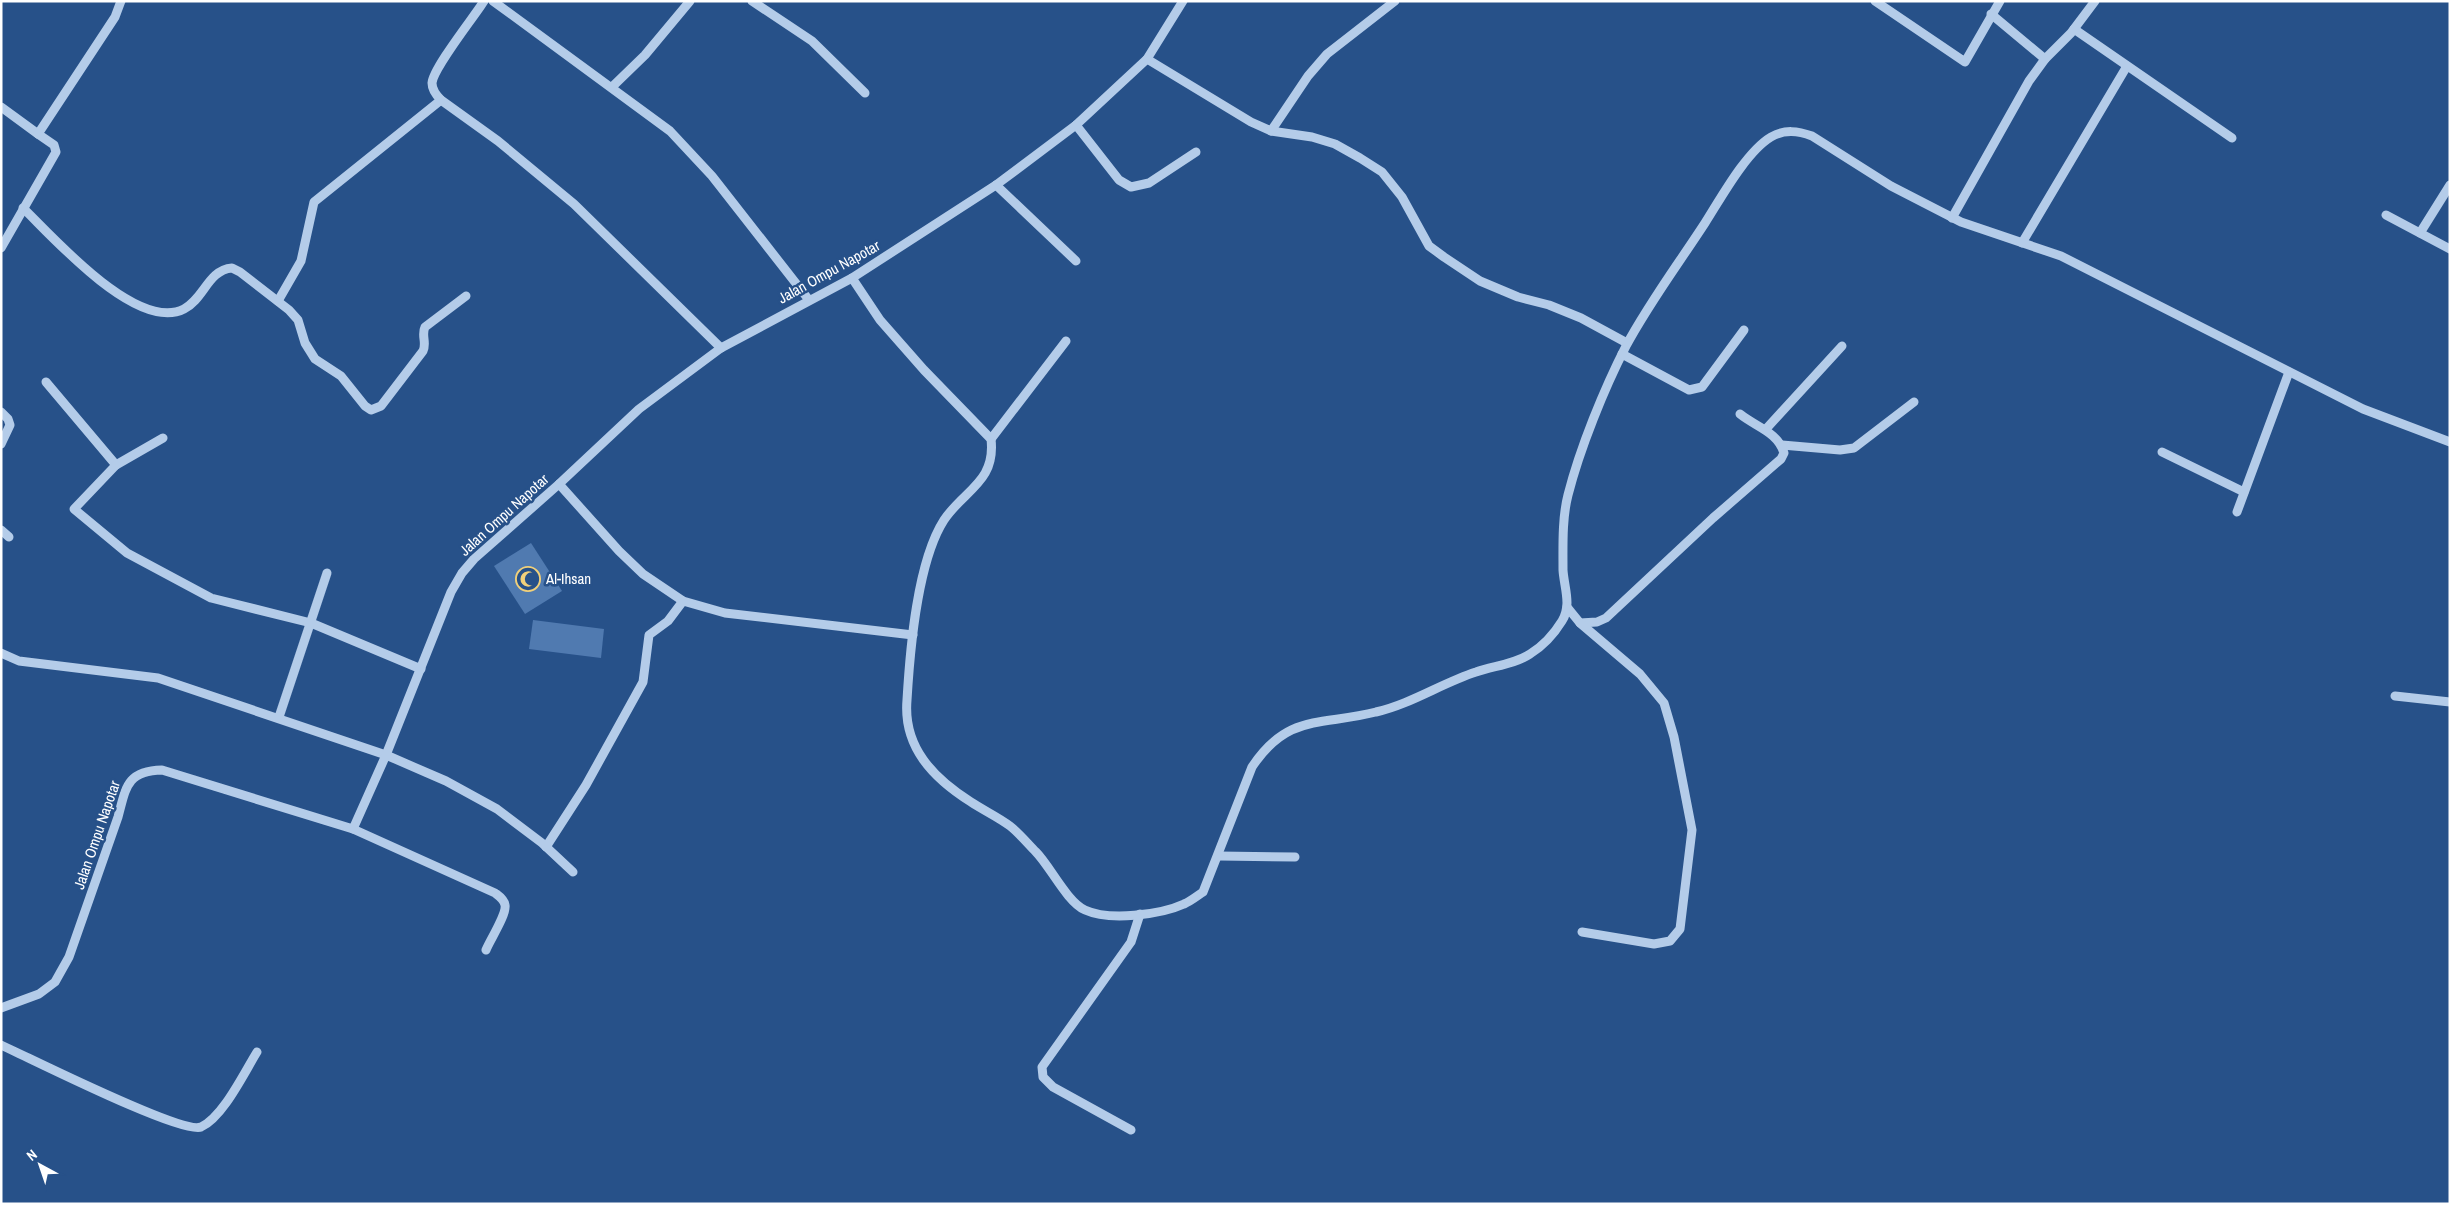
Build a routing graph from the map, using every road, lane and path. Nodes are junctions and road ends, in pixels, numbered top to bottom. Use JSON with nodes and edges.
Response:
{"nodes":[{"id":1,"x":121,"y":1,"type":"edge"},
{"id":2,"x":484,"y":1,"type":"edge"},
{"id":3,"x":492,"y":1,"type":"edge"},
{"id":4,"x":690,"y":1,"type":"edge"},
{"id":5,"x":752,"y":1,"type":"edge"},
{"id":6,"x":1183,"y":1,"type":"edge"},
{"id":7,"x":1396,"y":1,"type":"edge"},
{"id":8,"x":1875,"y":1,"type":"edge"},
{"id":9,"x":2000,"y":1,"type":"edge"},
{"id":10,"x":2095,"y":1,"type":"edge"},
{"id":11,"x":1991,"y":14,"type":"junction"},
{"id":12,"x":2074,"y":29,"type":"junction"},
{"id":13,"x":1147,"y":59,"type":"junction"},
{"id":14,"x":2045,"y":59,"type":"junction"},
{"id":15,"x":2127,"y":66,"type":"junction"},
{"id":16,"x":612,"y":87,"type":"junction"},
{"id":17,"x":866,"y":93,"type":"dead end"},
{"id":18,"x":441,"y":100,"type":"junction"},
{"id":19,"x":1,"y":107,"type":"edge"},
{"id":20,"x":1076,"y":125,"type":"junction"},
{"id":21,"x":1271,"y":132,"type":"junction"},
{"id":22,"x":38,"y":134,"type":"junction"},
{"id":23,"x":2232,"y":138,"type":"dead end"},
{"id":24,"x":1196,"y":152,"type":"dead end"},
{"id":25,"x":996,"y":185,"type":"junction"},
{"id":26,"x":2450,"y":185,"type":"edge"},
{"id":27,"x":23,"y":208,"type":"junction"},
{"id":28,"x":2386,"y":215,"type":"dead end"},
{"id":29,"x":1952,"y":218,"type":"junction"},
{"id":30,"x":2420,"y":233,"type":"junction"},
{"id":31,"x":2022,"y":243,"type":"junction"},
{"id":32,"x":1,"y":248,"type":"edge"},
{"id":33,"x":2450,"y":249,"type":"edge"},
{"id":34,"x":1076,"y":261,"type":"dead end"},
{"id":35,"x":852,"y":278,"type":"junction"},
{"id":36,"x":466,"y":296,"type":"dead end"},
{"id":37,"x":278,"y":300,"type":"junction"},
{"id":38,"x":809,"y":300,"type":"junction"},
{"id":39,"x":1744,"y":330,"type":"dead end"},
{"id":40,"x":1066,"y":341,"type":"dead end"},
{"id":41,"x":1628,"y":343,"type":"junction"},
{"id":42,"x":1842,"y":346,"type":"dead end"},
{"id":43,"x":720,"y":348,"type":"junction"},
{"id":44,"x":1622,"y":354,"type":"junction"},
{"id":45,"x":2289,"y":372,"type":"junction"},
{"id":46,"x":46,"y":382,"type":"dead end"},
{"id":47,"x":1914,"y":402,"type":"dead end"},
{"id":48,"x":1,"y":412,"type":"edge"},
{"id":49,"x":1740,"y":414,"type":"dead end"},
{"id":50,"x":1766,"y":429,"type":"junction"},
{"id":51,"x":163,"y":438,"type":"dead end"},
{"id":52,"x":991,"y":440,"type":"junction"},
{"id":53,"x":2450,"y":442,"type":"edge"},
{"id":54,"x":1,"y":444,"type":"edge"},
{"id":55,"x":1782,"y":445,"type":"junction"},
{"id":56,"x":2162,"y":452,"type":"dead end"},
{"id":57,"x":116,"y":465,"type":"junction"},
{"id":58,"x":559,"y":484,"type":"junction"},
{"id":59,"x":2244,"y":492,"type":"junction"},
{"id":60,"x":2237,"y":512,"type":"dead end"},
{"id":61,"x":1,"y":530,"type":"edge"},
{"id":62,"x":9,"y":537,"type":"dead end"},
{"id":63,"x":328,"y":573,"type":"dead end"},
{"id":64,"x":683,"y":601,"type":"junction"},
{"id":65,"x":1567,"y":607,"type":"junction"},
{"id":66,"x":1580,"y":622,"type":"junction"},
{"id":67,"x":311,"y":623,"type":"junction"},
{"id":68,"x":913,"y":635,"type":"junction"},
{"id":69,"x":1,"y":653,"type":"edge"},
{"id":70,"x":421,"y":669,"type":"junction"},
{"id":71,"x":2395,"y":696,"type":"dead end"},
{"id":72,"x":2450,"y":702,"type":"edge"},
{"id":73,"x":279,"y":717,"type":"junction"},
{"id":74,"x":386,"y":755,"type":"junction"},
{"id":75,"x":353,"y":829,"type":"junction"},
{"id":76,"x":546,"y":847,"type":"junction"},
{"id":77,"x":1219,"y":856,"type":"junction"},
{"id":78,"x":1295,"y":857,"type":"dead end"},
{"id":79,"x":573,"y":872,"type":"dead end"},
{"id":80,"x":1140,"y":914,"type":"junction"},
{"id":81,"x":1582,"y":932,"type":"dead end"},
{"id":82,"x":486,"y":950,"type":"dead end"},
{"id":83,"x":1,"y":1008,"type":"edge"},
{"id":84,"x":1,"y":1045,"type":"edge"},
{"id":85,"x":257,"y":1052,"type":"dead end"},
{"id":86,"x":1131,"y":1130,"type":"dead end"}],
"edges":[{"from":1,"to":22,"type":"street"},
{"from":2,"to":18,"type":"street"},
{"from":3,"to":16,"type":"street"},
{"from":4,"to":16,"type":"street"},
{"from":5,"to":17,"type":"street"},
{"from":6,"to":13,"type":"street","name":"Jalan Ompu Napotar"},
{"from":7,"to":21,"type":"street"},
{"from":8,"to":11,"type":"street"},
{"from":9,"to":11,"type":"street"},
{"from":10,"to":12,"type":"street"},
{"from":11,"to":14,"type":"street"},
{"from":12,"to":14,"type":"street"},
{"from":12,"to":15,"type":"street"},
{"from":13,"to":20,"type":"street","name":"Jalan Ompu Napotar"},
{"from":13,"to":21,"type":"street"},
{"from":14,"to":29,"type":"street"},
{"from":15,"to":23,"type":"street"},
{"from":15,"to":31,"type":"street"},
{"from":16,"to":38,"type":"street"},
{"from":18,"to":37,"type":"street"},
{"from":18,"to":43,"type":"street"},
{"from":19,"to":22,"type":"street"},
{"from":20,"to":24,"type":"street"},
{"from":20,"to":25,"type":"street","name":"Jalan Ompu Napotar"},
{"from":21,"to":41,"type":"street"},
{"from":22,"to":27,"type":"street"},
{"from":25,"to":34,"type":"street"},
{"from":25,"to":35,"type":"street","name":"Jalan Ompu Napotar"},
{"from":26,"to":30,"type":"street"},
{"from":27,"to":32,"type":"street"},
{"from":27,"to":37,"type":"street"},
{"from":28,"to":30,"type":"street"},
{"from":29,"to":31,"type":"street"},
{"from":29,"to":41,"type":"street"},
{"from":30,"to":33,"type":"street"},
{"from":31,"to":45,"type":"street"},
{"from":35,"to":38,"type":"street","name":"Jalan Ompu Napotar"},
{"from":35,"to":52,"type":"street"},
{"from":36,"to":37,"type":"street"},
{"from":38,"to":43,"type":"street","name":"Jalan Ompu Napotar"},
{"from":39,"to":44,"type":"street"},
{"from":40,"to":52,"type":"street"},
{"from":41,"to":44,"type":"street"},
{"from":42,"to":50,"type":"street"},
{"from":43,"to":58,"type":"street","name":"Jalan Ompu Napotar"},
{"from":44,"to":65,"type":"street"},
{"from":45,"to":53,"type":"street"},
{"from":45,"to":59,"type":"street"},
{"from":46,"to":57,"type":"street"},
{"from":47,"to":55,"type":"street"},
{"from":48,"to":54,"type":"street"},
{"from":49,"to":50,"type":"street"},
{"from":50,"to":55,"type":"street"},
{"from":51,"to":57,"type":"street"},
{"from":52,"to":68,"type":"street"},
{"from":55,"to":66,"type":"street"},
{"from":56,"to":59,"type":"street"},
{"from":57,"to":67,"type":"street"},
{"from":58,"to":64,"type":"street"},
{"from":58,"to":70,"type":"street","name":"Jalan Ompu Napotar"},
{"from":59,"to":60,"type":"street"},
{"from":61,"to":62,"type":"street"},
{"from":63,"to":67,"type":"street"},
{"from":64,"to":68,"type":"street"},
{"from":64,"to":76,"type":"street"},
{"from":65,"to":66,"type":"street"},
{"from":65,"to":77,"type":"street"},
{"from":66,"to":81,"type":"street"},
{"from":67,"to":70,"type":"street"},
{"from":67,"to":73,"type":"street"},
{"from":68,"to":80,"type":"street"},
{"from":69,"to":73,"type":"street"},
{"from":70,"to":74,"type":"street","name":"Jalan Ompu Napotar"},
{"from":71,"to":72,"type":"street"},
{"from":73,"to":74,"type":"street"},
{"from":74,"to":75,"type":"street","name":"Jalan Ompu Napotar"},
{"from":74,"to":76,"type":"street"},
{"from":75,"to":82,"type":"street"},
{"from":75,"to":83,"type":"street","name":"Jalan Ompu Napotar"},
{"from":76,"to":79,"type":"street"},
{"from":77,"to":78,"type":"street"},
{"from":77,"to":80,"type":"street"},
{"from":80,"to":86,"type":"street"},
{"from":84,"to":85,"type":"street"}]}
